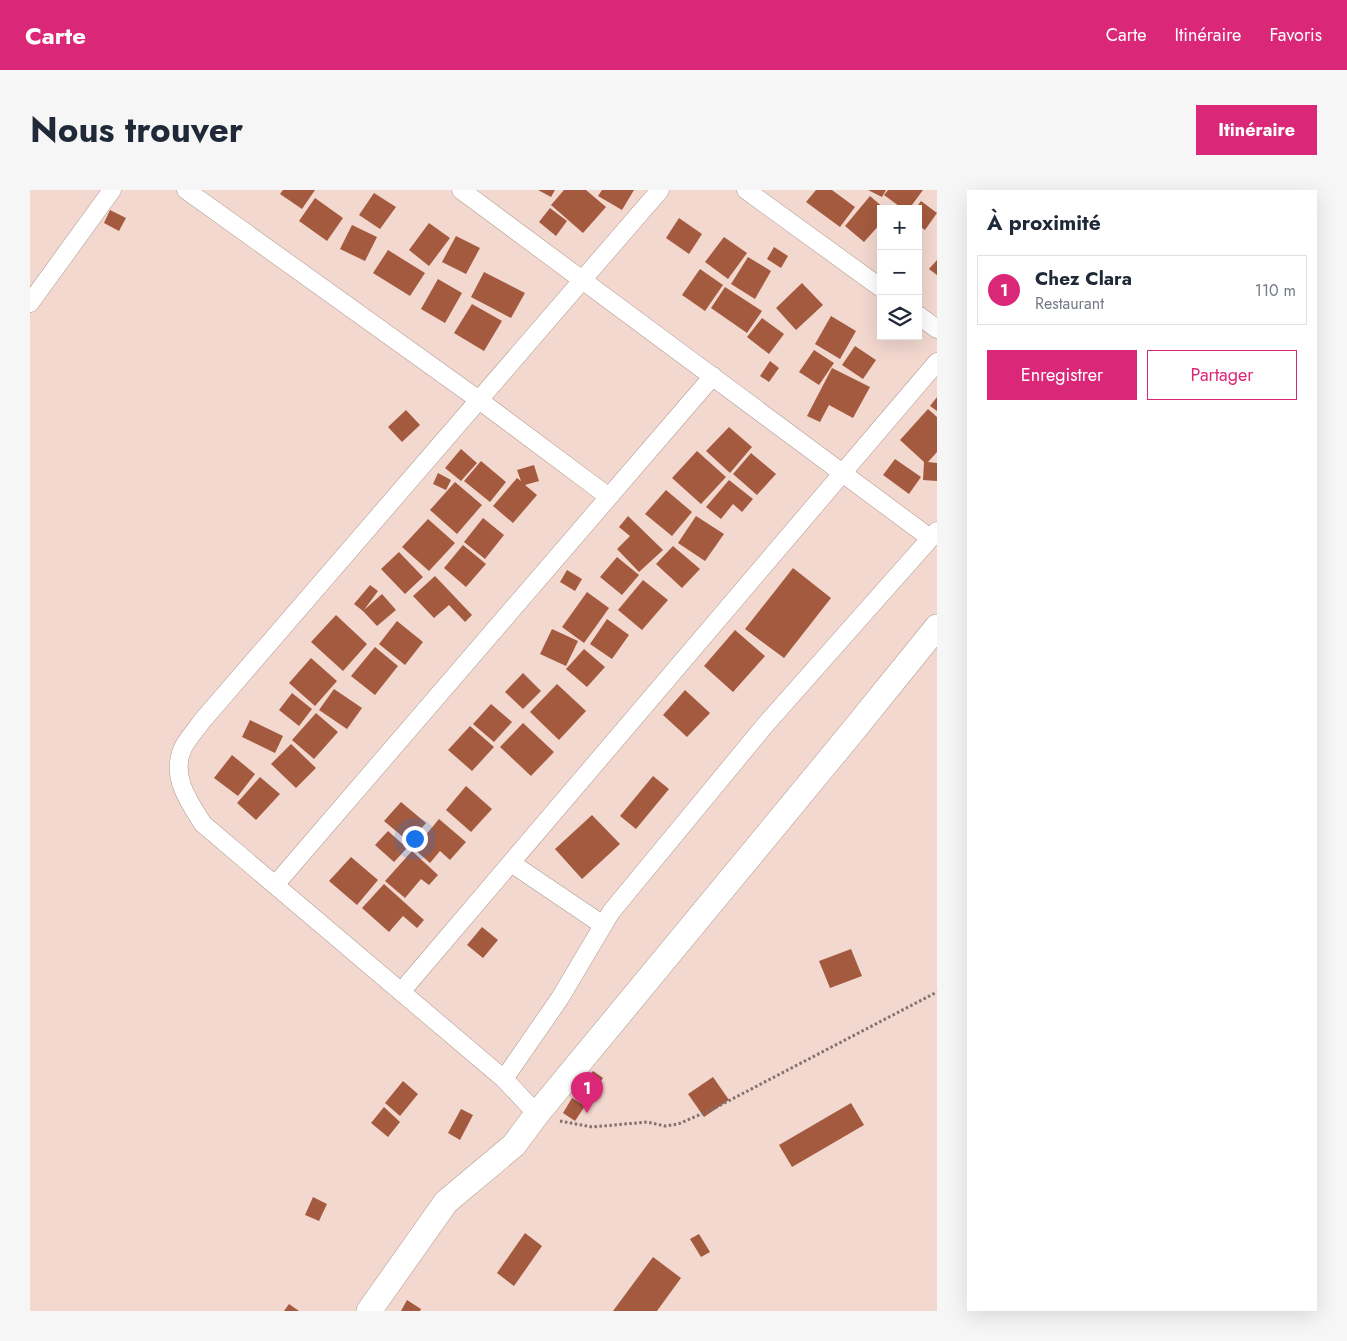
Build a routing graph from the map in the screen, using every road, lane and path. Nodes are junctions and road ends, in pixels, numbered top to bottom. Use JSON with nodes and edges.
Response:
{"nodes":[{"id":1,"x":112,"y":190,"type":"edge"},
{"id":2,"x":186,"y":190,"type":"edge"},
{"id":3,"x":461,"y":190,"type":"edge"},
{"id":4,"x":660,"y":190,"type":"edge"},
{"id":5,"x":746,"y":190,"type":"edge"},
{"id":6,"x":583,"y":280,"type":"junction"},
{"id":7,"x":877,"y":285,"type":"edge"},
{"id":8,"x":30,"y":303,"type":"edge"},
{"id":9,"x":922,"y":318,"type":"edge"},
{"id":10,"x":937,"y":329,"type":"edge"},
{"id":11,"x":937,"y":362,"type":"edge"},
{"id":12,"x":713,"y":376,"type":"junction"},
{"id":13,"x":479,"y":400,"type":"junction"},
{"id":14,"x":843,"y":473,"type":"junction"},
{"id":15,"x":609,"y":498,"type":"junction"},
{"id":16,"x":934,"y":534,"type":"edge"},
{"id":17,"x":937,"y":627,"type":"edge"},
{"id":18,"x":511,"y":862,"type":"junction"},
{"id":19,"x":275,"y":885,"type":"junction"},
{"id":20,"x":603,"y":925,"type":"junction"},
{"id":21,"x":401,"y":992,"type":"junction"},
{"id":22,"x":937,"y":992,"type":"edge"},
{"id":23,"x":504,"y":1079,"type":"junction"},
{"id":24,"x":537,"y":1114,"type":"junction"},
{"id":25,"x":369,"y":1311,"type":"edge"}],
"edges":[{"from":1,"to":8,"type":"street"},
{"from":2,"to":13,"type":"street"},
{"from":3,"to":6,"type":"street"},
{"from":4,"to":6,"type":"street"},
{"from":5,"to":7,"type":"street"},
{"from":6,"to":12,"type":"street"},
{"from":6,"to":13,"type":"street"},
{"from":9,"to":10,"type":"street"},
{"from":11,"to":14,"type":"street"},
{"from":12,"to":14,"type":"street"},
{"from":12,"to":15,"type":"street"},
{"from":13,"to":15,"type":"street"},
{"from":13,"to":19,"type":"street"},
{"from":14,"to":16,"type":"street"},
{"from":14,"to":18,"type":"street"},
{"from":15,"to":19,"type":"street"},
{"from":16,"to":20,"type":"street"},
{"from":17,"to":24,"type":"main road"},
{"from":18,"to":20,"type":"street"},
{"from":18,"to":21,"type":"street"},
{"from":19,"to":21,"type":"street"},
{"from":20,"to":23,"type":"street"},
{"from":21,"to":23,"type":"street"},
{"from":22,"to":24,"type":"path"},
{"from":23,"to":24,"type":"street"},
{"from":24,"to":25,"type":"main road"}]}
